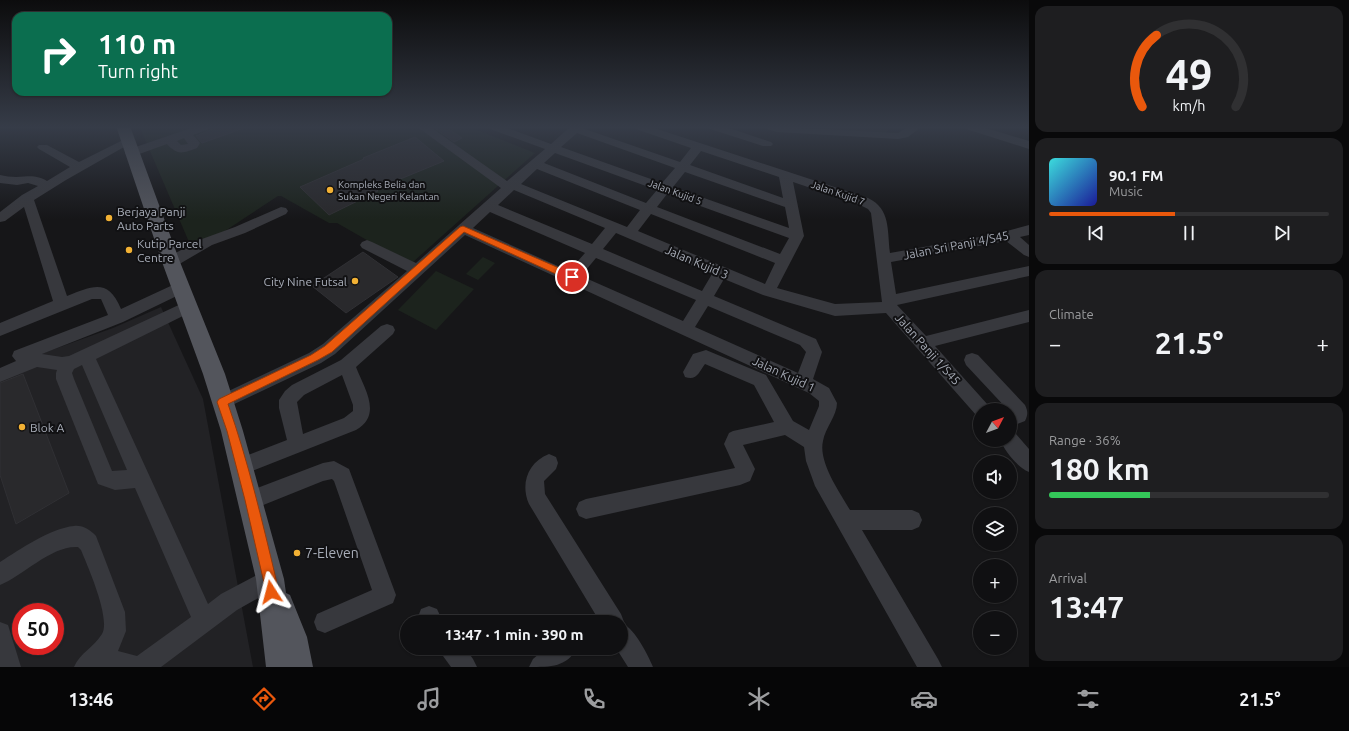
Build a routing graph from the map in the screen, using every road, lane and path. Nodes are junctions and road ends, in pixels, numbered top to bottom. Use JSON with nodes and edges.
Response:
{"nodes":[{"id":1,"x":62,"y":157,"type":"edge"},
{"id":2,"x":94,"y":157,"type":"edge"},
{"id":3,"x":135,"y":157,"type":"edge"},
{"id":4,"x":465,"y":157,"type":"edge"},
{"id":5,"x":543,"y":157,"type":"edge"},
{"id":6,"x":579,"y":157,"type":"edge"},
{"id":7,"x":656,"y":157,"type":"edge"},
{"id":8,"x":690,"y":157,"type":"edge"},
{"id":9,"x":732,"y":157,"type":"edge"},
{"id":10,"x":758,"y":157,"type":"edge"},
{"id":11,"x":534,"y":164,"type":"junction"},
{"id":12,"x":753,"y":164,"type":"junction"},
{"id":13,"x":79,"y":167,"type":"junction"},
{"id":14,"x":682,"y":167,"type":"junction"},
{"id":15,"x":785,"y":174,"type":"junction"},
{"id":16,"x":0,"y":179,"type":"edge"},
{"id":17,"x":48,"y":186,"type":"junction"},
{"id":18,"x":510,"y":186,"type":"junction"},
{"id":19,"x":666,"y":189,"type":"junction"},
{"id":20,"x":28,"y":198,"type":"junction"},
{"id":21,"x":791,"y":205,"type":"junction"},
{"id":22,"x":488,"y":206,"type":"junction"},
{"id":23,"x":649,"y":209,"type":"junction"},
{"id":24,"x":281,"y":211,"type":"dead end"},
{"id":25,"x":0,"y":218,"type":"edge"},
{"id":26,"x":614,"y":227,"type":"junction"},
{"id":27,"x":463,"y":229,"type":"junction"},
{"id":28,"x":1029,"y":230,"type":"edge"},
{"id":29,"x":629,"y":233,"type":"junction"},
{"id":30,"x":1008,"y":235,"type":"junction"},
{"id":31,"x":797,"y":236,"type":"junction"},
{"id":32,"x":366,"y":245,"type":"dead end"},
{"id":33,"x":594,"y":251,"type":"junction"},
{"id":34,"x":1029,"y":252,"type":"edge"},
{"id":35,"x":883,"y":259,"type":"junction"},
{"id":36,"x":784,"y":261,"type":"junction"},
{"id":37,"x":171,"y":262,"type":"junction"},
{"id":38,"x":417,"y":270,"type":"junction"},
{"id":39,"x":1029,"y":271,"type":"edge"},
{"id":40,"x":721,"y":272,"type":"junction"},
{"id":41,"x":572,"y":277,"type":"junction"},
{"id":42,"x":768,"y":291,"type":"junction"},
{"id":43,"x":184,"y":297,"type":"junction"},
{"id":44,"x":705,"y":298,"type":"junction"},
{"id":45,"x":62,"y":304,"type":"junction"},
{"id":46,"x":890,"y":304,"type":"junction"},
{"id":47,"x":1029,"y":316,"type":"edge"},
{"id":48,"x":117,"y":318,"type":"junction"},
{"id":49,"x":686,"y":329,"type":"junction"},
{"id":50,"x":0,"y":330,"type":"edge"},
{"id":51,"x":387,"y":330,"type":"dead end"},
{"id":52,"x":923,"y":343,"type":"junction"},
{"id":53,"x":86,"y":356,"type":"junction"},
{"id":54,"x":972,"y":360,"type":"dead end"},
{"id":55,"x":0,"y":364,"type":"edge"},
{"id":56,"x":68,"y":364,"type":"junction"},
{"id":57,"x":347,"y":365,"type":"junction"},
{"id":58,"x":691,"y":372,"type":"dead end"},
{"id":59,"x":0,"y":376,"type":"edge"},
{"id":60,"x":802,"y":382,"type":"junction"},
{"id":61,"x":222,"y":402,"type":"junction"},
{"id":62,"x":976,"y":403,"type":"edge"},
{"id":63,"x":1012,"y":403,"type":"edge"},
{"id":64,"x":787,"y":427,"type":"junction"},
{"id":65,"x":812,"y":442,"type":"junction"},
{"id":66,"x":297,"y":445,"type":"junction"},
{"id":67,"x":1015,"y":447,"type":"edge"},
{"id":68,"x":549,"y":462,"type":"dead end"},
{"id":69,"x":1029,"y":463,"type":"edge"},
{"id":70,"x":242,"y":466,"type":"junction"},
{"id":71,"x":141,"y":478,"type":"junction"},
{"id":72,"x":251,"y":500,"type":"junction"},
{"id":73,"x":586,"y":509,"type":"dead end"},
{"id":74,"x":844,"y":520,"type":"junction"},
{"id":75,"x":912,"y":520,"type":"dead end"},
{"id":76,"x":0,"y":574,"type":"edge"},
{"id":77,"x":270,"y":579,"type":"junction"},
{"id":78,"x":604,"y":615,"type":"edge"},
{"id":79,"x":204,"y":621,"type":"junction"},
{"id":80,"x":325,"y":622,"type":"dead end"},
{"id":81,"x":0,"y":633,"type":"edge"},
{"id":82,"x":628,"y":646,"type":"edge"},
{"id":83,"x":456,"y":655,"type":"edge"},
{"id":84,"x":556,"y":655,"type":"edge"},
{"id":85,"x":92,"y":662,"type":"edge"},
{"id":86,"x":9,"y":667,"type":"edge"},
{"id":87,"x":134,"y":667,"type":"edge"},
{"id":88,"x":142,"y":667,"type":"edge"},
{"id":89,"x":281,"y":667,"type":"edge"},
{"id":90,"x":298,"y":667,"type":"edge"},
{"id":91,"x":465,"y":667,"type":"edge"},
{"id":92,"x":541,"y":667,"type":"edge"},
{"id":93,"x":642,"y":667,"type":"edge"},
{"id":94,"x":930,"y":667,"type":"edge"}],
"edges":[{"from":1,"to":13,"type":"street"},
{"from":2,"to":13,"type":"street"},
{"from":3,"to":37,"type":"main road"},
{"from":4,"to":18,"type":"street","name":"Jalan Kujid 3"},
{"from":5,"to":11,"type":"street"},
{"from":6,"to":19,"type":"street","name":"Jalan Kujid 5"},
{"from":7,"to":14,"type":"street"},
{"from":8,"to":14,"type":"street"},
{"from":9,"to":12,"type":"street","name":"Jalan Kujid 7"},
{"from":10,"to":12,"type":"street"},
{"from":11,"to":18,"type":"street"},
{"from":11,"to":23,"type":"street"},
{"from":12,"to":15,"type":"street","name":"Jalan Kujid 7"},
{"from":13,"to":17,"type":"street"},
{"from":14,"to":19,"type":"street"},
{"from":14,"to":21,"type":"street"},
{"from":15,"to":21,"type":"street"},
{"from":15,"to":35,"type":"street","name":"Jalan Kujid 7"},
{"from":16,"to":17,"type":"street"},
{"from":17,"to":20,"type":"street"},
{"from":18,"to":22,"type":"street"},
{"from":18,"to":26,"type":"street","name":"Jalan Kujid 3"},
{"from":19,"to":23,"type":"street"},
{"from":19,"to":31,"type":"street","name":"Jalan Kujid 5"},
{"from":20,"to":25,"type":"street"},
{"from":20,"to":45,"type":"street"},
{"from":21,"to":31,"type":"street"},
{"from":22,"to":27,"type":"street"},
{"from":22,"to":33,"type":"street"},
{"from":23,"to":29,"type":"street"},
{"from":23,"to":36,"type":"street"},
{"from":24,"to":37,"type":"street"},
{"from":26,"to":29,"type":"street","name":"Jalan Kujid 3"},
{"from":26,"to":33,"type":"street"},
{"from":27,"to":38,"type":"street"},
{"from":27,"to":41,"type":"street","name":"Jalan Kujid 1"},
{"from":28,"to":30,"type":"street","name":"Jalan Sri Panji 4/S45"},
{"from":29,"to":40,"type":"street","name":"Jalan Kujid 3"},
{"from":30,"to":34,"type":"street"},
{"from":30,"to":35,"type":"street","name":"Jalan Sri Panji 4/S45"},
{"from":31,"to":36,"type":"street"},
{"from":32,"to":38,"type":"street"},
{"from":33,"to":41,"type":"street"},
{"from":33,"to":44,"type":"street"},
{"from":35,"to":46,"type":"street","name":"Jalan Panji 1/S45"},
{"from":36,"to":42,"type":"street"},
{"from":37,"to":43,"type":"main road"},
{"from":38,"to":61,"type":"street"},
{"from":39,"to":46,"type":"street","name":"Jalan Kujid 3"},
{"from":40,"to":42,"type":"street","name":"Jalan Kujid 3"},
{"from":40,"to":44,"type":"street"},
{"from":41,"to":49,"type":"street","name":"Jalan Kujid 1"},
{"from":42,"to":46,"type":"street","name":"Jalan Kujid 3"},
{"from":43,"to":48,"type":"street"},
{"from":43,"to":53,"type":"street"},
{"from":43,"to":61,"type":"main road"},
{"from":44,"to":49,"type":"street"},
{"from":44,"to":60,"type":"street"},
{"from":45,"to":48,"type":"street"},
{"from":45,"to":50,"type":"street"},
{"from":46,"to":52,"type":"street","name":"Jalan Panji 1/S45"},
{"from":47,"to":52,"type":"street"},
{"from":48,"to":55,"type":"street"},
{"from":49,"to":60,"type":"street","name":"Jalan Kujid 1"},
{"from":51,"to":57,"type":"street"},
{"from":52,"to":62,"type":"street","name":"Jalan Panji 1/S45"},
{"from":53,"to":56,"type":"street"},
{"from":53,"to":71,"type":"street"},
{"from":54,"to":63,"type":"street"},
{"from":56,"to":59,"type":"street"},
{"from":56,"to":71,"type":"street"},
{"from":57,"to":66,"type":"street"},
{"from":57,"to":66,"type":"street"},
{"from":58,"to":64,"type":"street"},
{"from":60,"to":65,"type":"street","name":"Jalan Kujid 1"},
{"from":61,"to":70,"type":"main road"},
{"from":64,"to":65,"type":"street"},
{"from":64,"to":73,"type":"street"},
{"from":65,"to":74,"type":"street"},
{"from":66,"to":70,"type":"street"},
{"from":67,"to":69,"type":"street"},
{"from":68,"to":78,"type":"street"},
{"from":70,"to":72,"type":"main road"},
{"from":71,"to":79,"type":"street"},
{"from":72,"to":77,"type":"main road"},
{"from":72,"to":80,"type":"street"},
{"from":74,"to":75,"type":"street"},
{"from":74,"to":94,"type":"street"},
{"from":76,"to":85,"type":"street"},
{"from":77,"to":79,"type":"street"},
{"from":77,"to":89,"type":"main road"},
{"from":77,"to":90,"type":"main road"},
{"from":79,"to":88,"type":"street"},
{"from":81,"to":86,"type":"street"},
{"from":82,"to":93,"type":"street"},
{"from":83,"to":91,"type":"street"},
{"from":84,"to":92,"type":"street"},
{"from":85,"to":87,"type":"street"}]}
